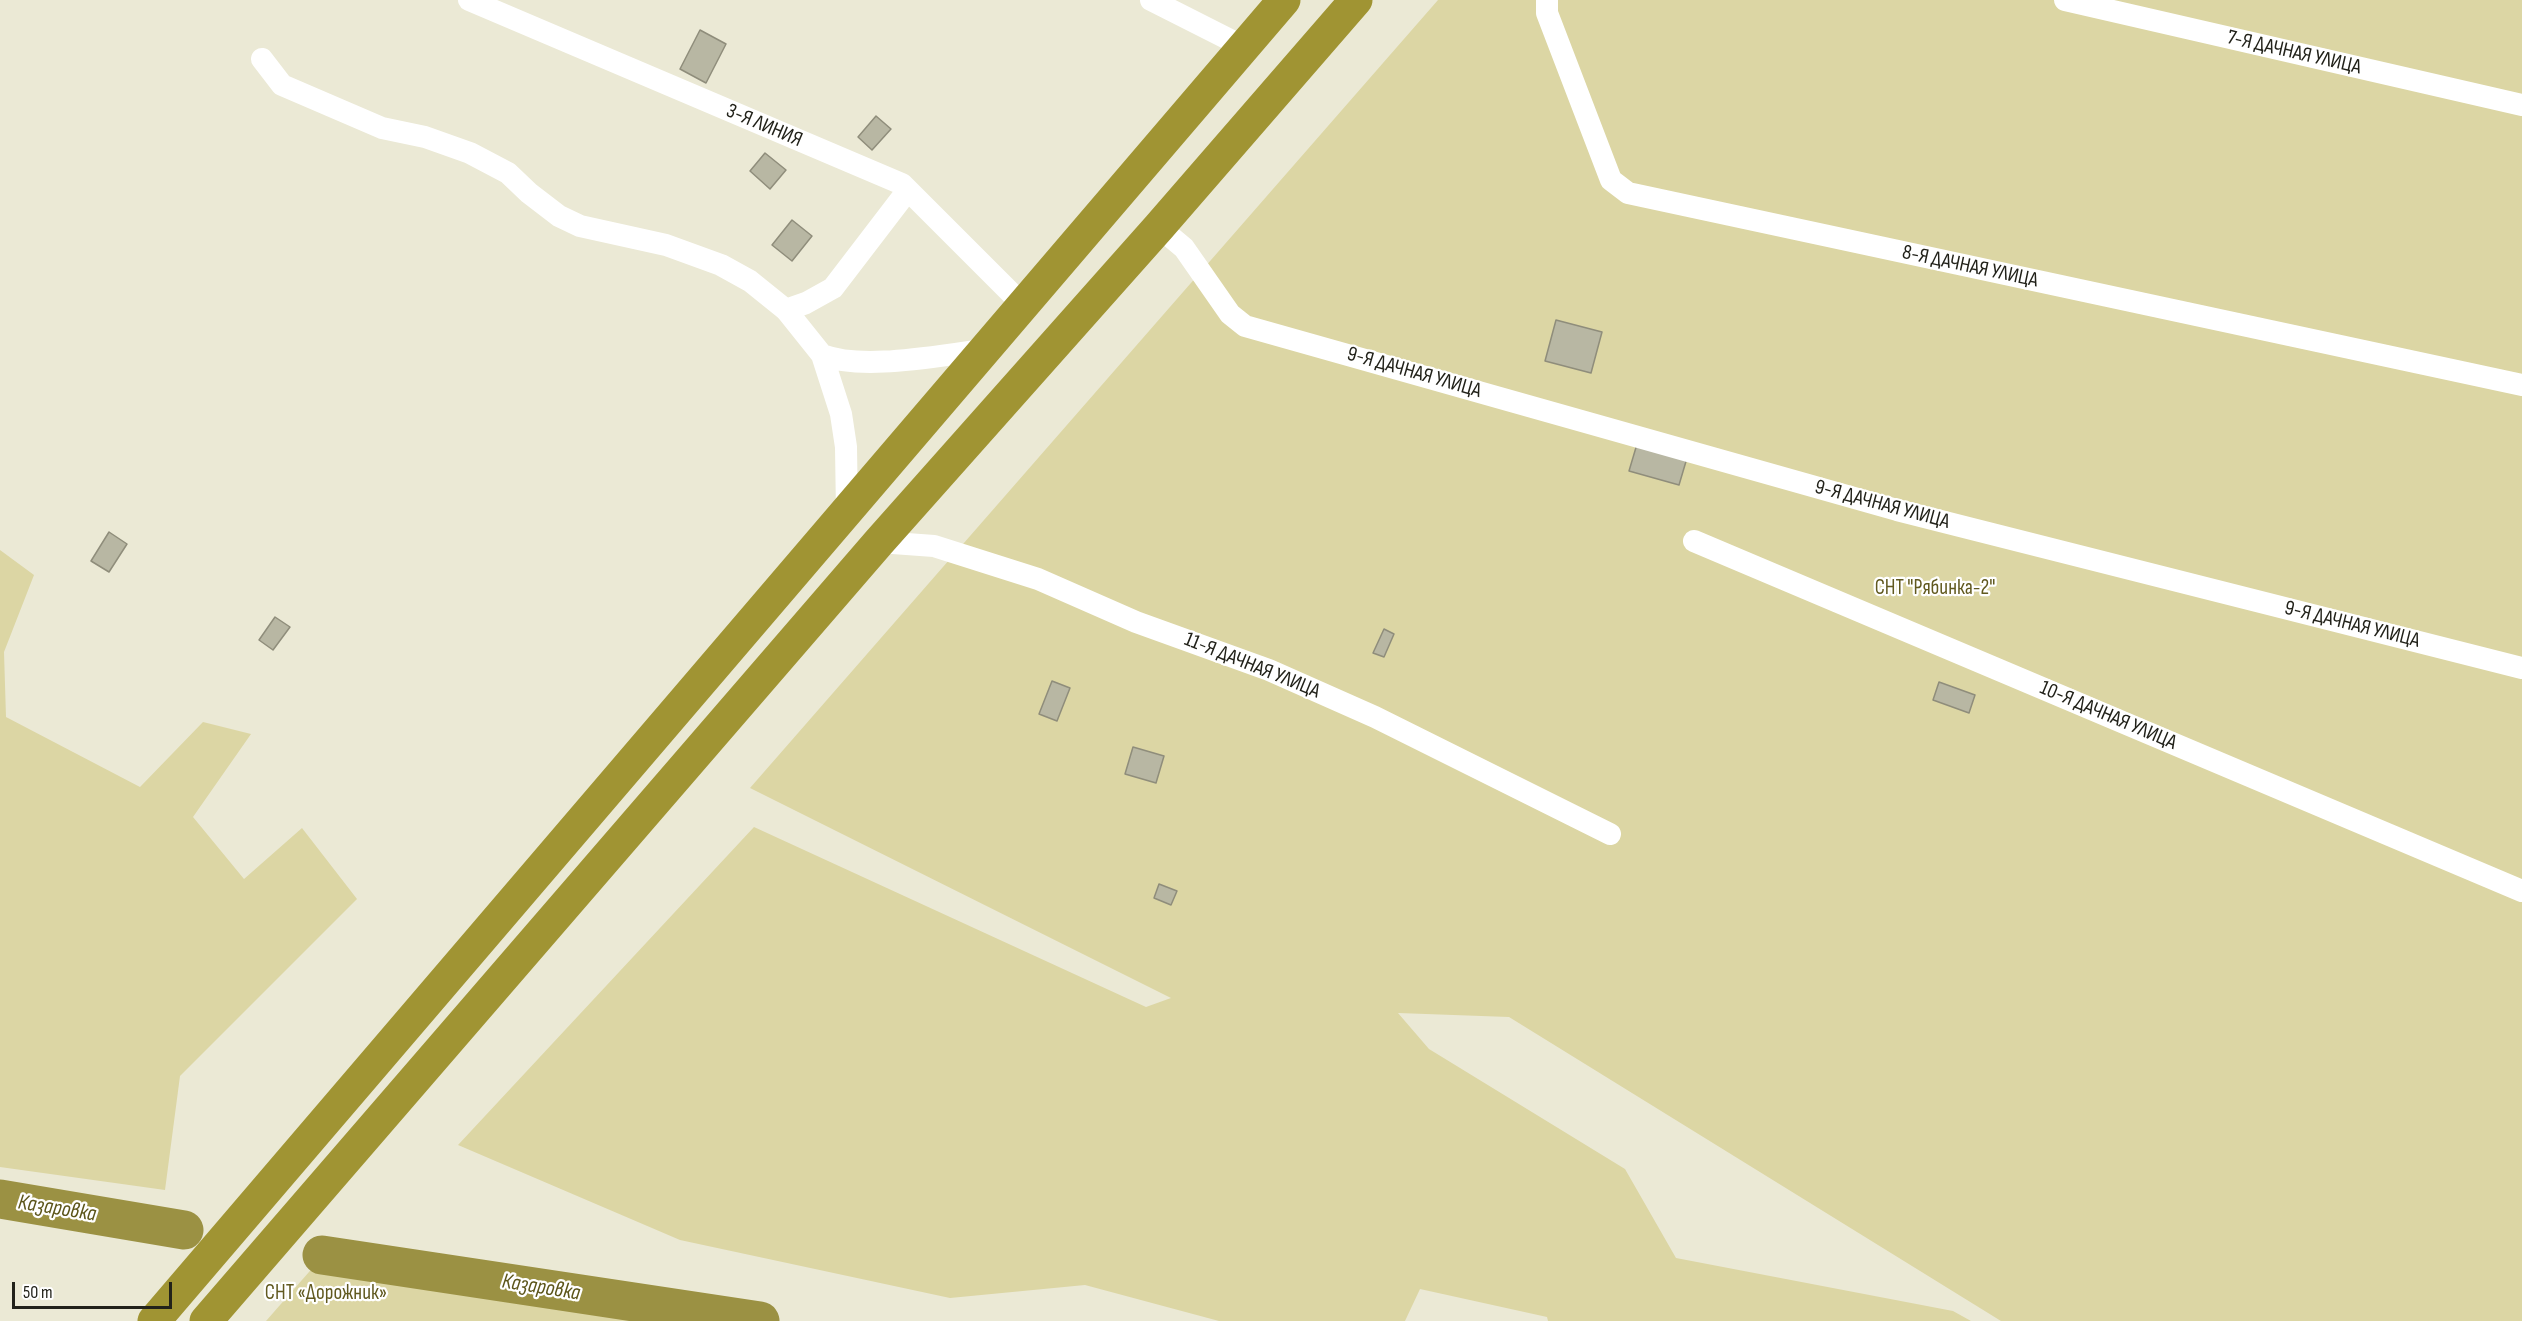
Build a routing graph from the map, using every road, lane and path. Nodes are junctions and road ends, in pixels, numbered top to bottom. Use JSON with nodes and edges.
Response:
{"nodes":[{"id":1,"x":469,"y":0,"type":"edge"},
{"id":2,"x":1151,"y":0,"type":"edge"},
{"id":3,"x":1284,"y":0,"type":"edge"},
{"id":4,"x":1356,"y":0,"type":"edge"},
{"id":5,"x":1547,"y":0,"type":"edge"},
{"id":6,"x":2065,"y":0,"type":"edge"},
{"id":7,"x":1244,"y":47,"type":"junction"},
{"id":8,"x":262,"y":59,"type":"dead end"},
{"id":9,"x":2522,"y":105,"type":"edge"},
{"id":10,"x":908,"y":190,"type":"junction"},
{"id":11,"x":1159,"y":227,"type":"junction"},
{"id":12,"x":1023,"y":305,"type":"junction"},
{"id":13,"x":786,"y":310,"type":"junction"},
{"id":14,"x":985,"y":350,"type":"junction"},
{"id":15,"x":822,"y":355,"type":"junction"},
{"id":16,"x":2522,"y":385,"type":"edge"},
{"id":17,"x":847,"y":513,"type":"junction"},
{"id":18,"x":1694,"y":541,"type":"dead end"},
{"id":19,"x":879,"y":542,"type":"junction"},
{"id":20,"x":2522,"y":668,"type":"edge"},
{"id":21,"x":1610,"y":834,"type":"dead end"},
{"id":22,"x":2522,"y":891,"type":"edge"},
{"id":23,"x":154,"y":1321,"type":"edge"},
{"id":24,"x":206,"y":1321,"type":"edge"}],
"edges":[{"from":1,"to":10,"type":"street","name":"3-Я ЛИНИЯ"},
{"from":2,"to":7,"type":"street"},
{"from":3,"to":7,"type":"highway"},
{"from":4,"to":11,"type":"highway"},
{"from":5,"to":16,"type":"street","name":"8-Я ДАЧНАЯ УЛИЦА"},
{"from":6,"to":9,"type":"street","name":"7-Я ДАЧНАЯ УЛИЦА"},
{"from":7,"to":12,"type":"highway"},
{"from":8,"to":13,"type":"street"},
{"from":10,"to":12,"type":"street","name":"3-Я ЛИНИЯ"},
{"from":10,"to":13,"type":"street"},
{"from":11,"to":19,"type":"highway"},
{"from":11,"to":20,"type":"street","name":"9-Я ДАЧНАЯ УЛИЦА"},
{"from":12,"to":14,"type":"highway"},
{"from":13,"to":15,"type":"street"},
{"from":14,"to":15,"type":"street"},
{"from":14,"to":17,"type":"highway"},
{"from":15,"to":17,"type":"street"},
{"from":17,"to":23,"type":"highway"},
{"from":18,"to":22,"type":"street","name":"10-Я ДАЧНАЯ УЛИЦА"},
{"from":19,"to":21,"type":"street","name":"11-Я ДАЧНАЯ УЛИЦА"},
{"from":19,"to":24,"type":"highway"}]}
